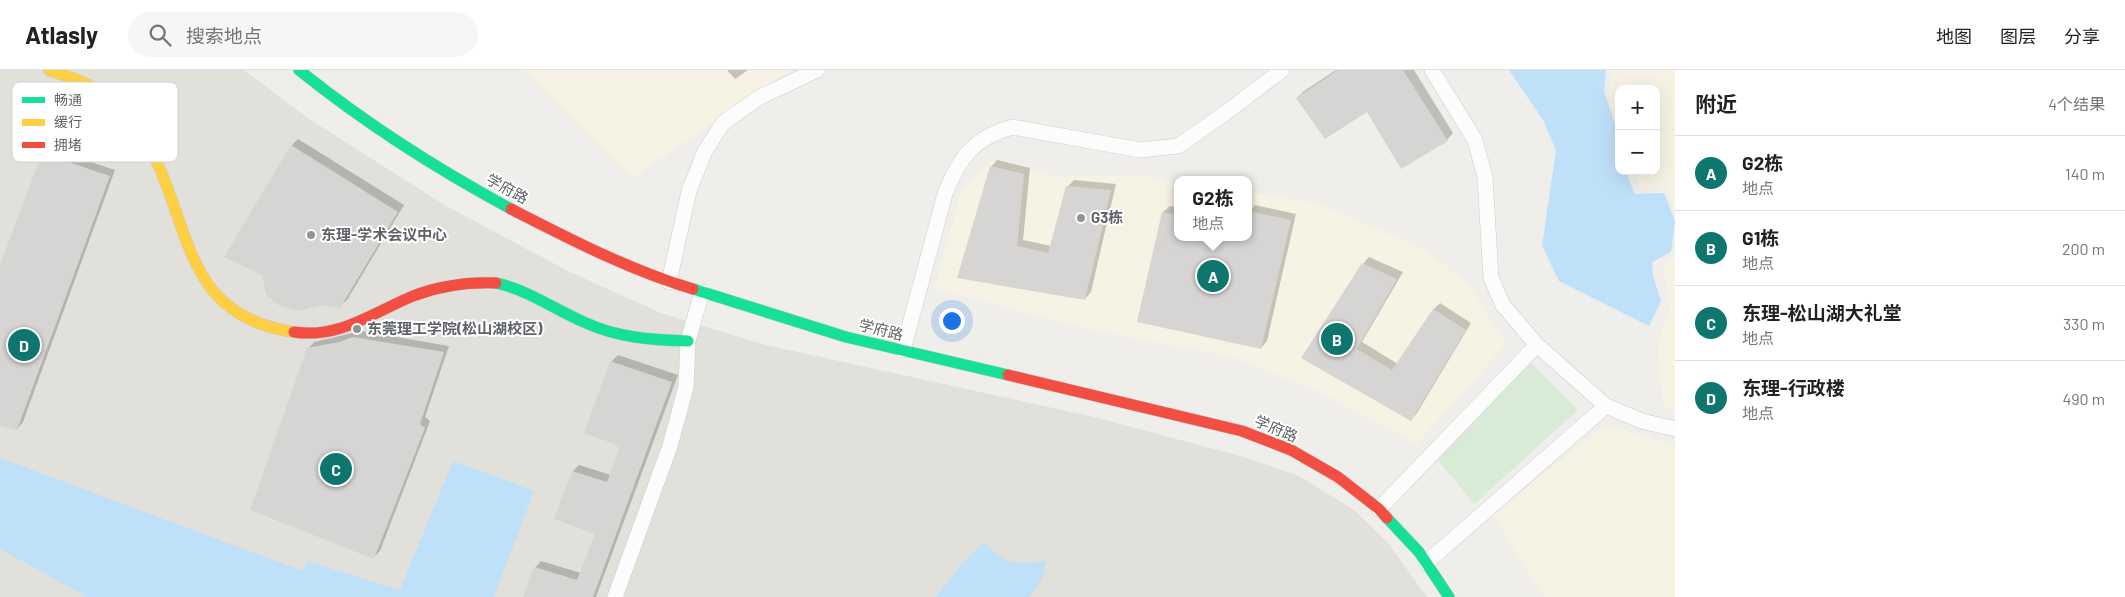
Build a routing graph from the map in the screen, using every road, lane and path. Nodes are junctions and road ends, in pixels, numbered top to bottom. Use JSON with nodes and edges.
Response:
{"nodes":[{"id":1,"x":49,"y":70,"type":"edge"},
{"id":2,"x":299,"y":70,"type":"edge"},
{"id":3,"x":817,"y":70,"type":"edge"},
{"id":4,"x":1282,"y":70,"type":"edge"},
{"id":5,"x":1432,"y":70,"type":"edge"},
{"id":6,"x":83,"y":82,"type":"edge"},
{"id":7,"x":156,"y":162,"type":"edge"},
{"id":8,"x":669,"y":282,"type":"junction"},
{"id":9,"x":702,"y":292,"type":"junction"},
{"id":10,"x":688,"y":341,"type":"junction"},
{"id":11,"x":1537,"y":345,"type":"junction"},
{"id":12,"x":903,"y":350,"type":"junction"},
{"id":13,"x":1606,"y":406,"type":"junction"},
{"id":14,"x":1675,"y":429,"type":"edge"},
{"id":15,"x":1379,"y":509,"type":"junction"},
{"id":16,"x":1426,"y":563,"type":"junction"},
{"id":17,"x":614,"y":597,"type":"edge"},
{"id":18,"x":1449,"y":597,"type":"edge"}],
"edges":[{"from":1,"to":6,"type":"street"},
{"from":2,"to":8,"type":"street","name":"学府路"},
{"from":3,"to":8,"type":"street"},
{"from":4,"to":12,"type":"street"},
{"from":5,"to":11,"type":"street"},
{"from":7,"to":10,"type":"street"},
{"from":8,"to":9,"type":"street","name":"学府路"},
{"from":9,"to":10,"type":"street"},
{"from":9,"to":12,"type":"street","name":"学府路"},
{"from":10,"to":17,"type":"street"},
{"from":11,"to":13,"type":"street"},
{"from":11,"to":15,"type":"street"},
{"from":12,"to":15,"type":"street","name":"学府路"},
{"from":13,"to":14,"type":"street"},
{"from":13,"to":16,"type":"street"},
{"from":15,"to":16,"type":"street","name":"学府路"},
{"from":16,"to":18,"type":"street","name":"学府路"}]}
